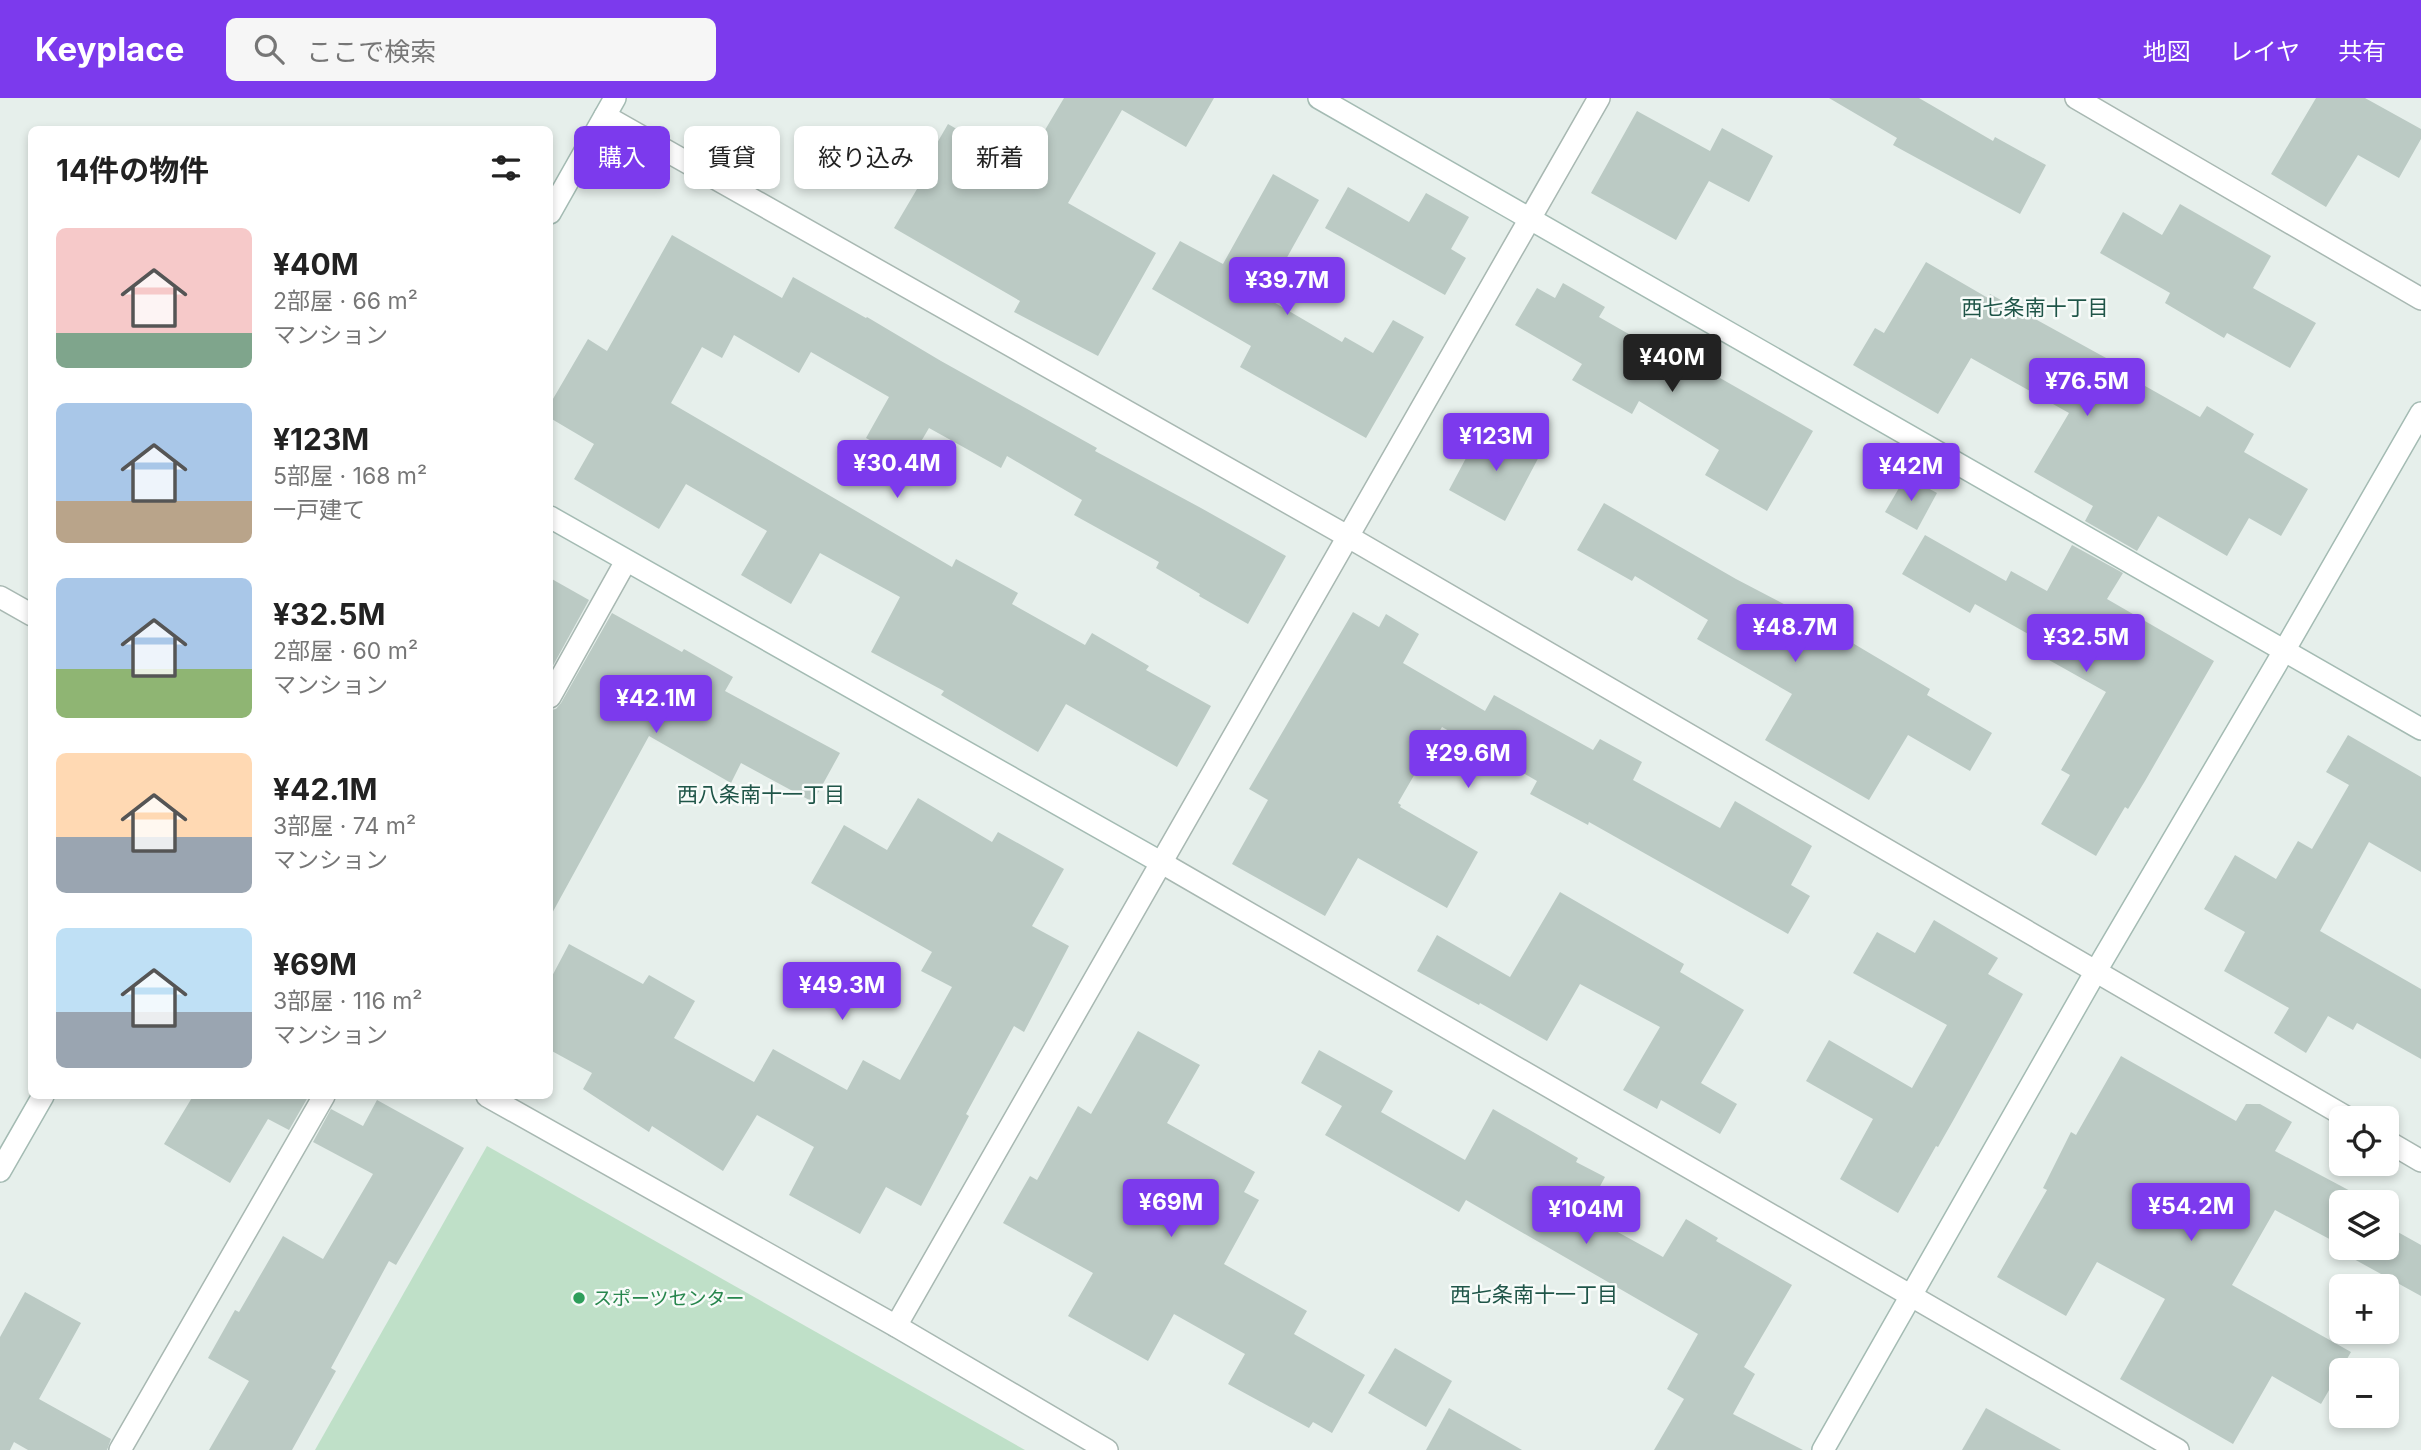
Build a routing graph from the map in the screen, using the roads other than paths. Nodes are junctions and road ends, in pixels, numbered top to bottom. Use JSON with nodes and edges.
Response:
{"nodes":[{"id":1,"x":1320,"y":98,"type":"edge"},
{"id":2,"x":1599,"y":98,"type":"edge"},
{"id":3,"x":2076,"y":98,"type":"edge"},
{"id":4,"x":610,"y":107,"type":"edge"},
{"id":5,"x":553,"y":208,"type":"edge"},
{"id":6,"x":1529,"y":219,"type":"junction"},
{"id":7,"x":2421,"y":299,"type":"edge"},
{"id":8,"x":2421,"y":413,"type":"edge"},
{"id":9,"x":553,"y":519,"type":"edge"},
{"id":10,"x":1347,"y":536,"type":"junction"},
{"id":11,"x":626,"y":561,"type":"junction"},
{"id":12,"x":0,"y":597,"type":"edge"},
{"id":13,"x":28,"y":613,"type":"edge"},
{"id":14,"x":2284,"y":652,"type":"junction"},
{"id":15,"x":553,"y":692,"type":"edge"},
{"id":16,"x":2421,"y":729,"type":"edge"},
{"id":17,"x":1162,"y":863,"type":"junction"},
{"id":18,"x":2096,"y":971,"type":"junction"},
{"id":19,"x":41,"y":1099,"type":"edge"},
{"id":20,"x":322,"y":1099,"type":"edge"},
{"id":21,"x":491,"y":1099,"type":"edge"},
{"id":22,"x":2329,"y":1107,"type":"edge"},
{"id":23,"x":2399,"y":1148,"type":"edge"},
{"id":24,"x":2421,"y":1161,"type":"edge"},
{"id":25,"x":0,"y":1171,"type":"edge"},
{"id":26,"x":1912,"y":1295,"type":"junction"},
{"id":27,"x":895,"y":1326,"type":"junction"},
{"id":28,"x":120,"y":1450,"type":"edge"},
{"id":29,"x":1107,"y":1450,"type":"edge"},
{"id":30,"x":1823,"y":1450,"type":"edge"},
{"id":31,"x":2178,"y":1450,"type":"edge"}],
"edges":[{"from":1,"to":6,"type":"street"},
{"from":2,"to":6,"type":"street"},
{"from":3,"to":7,"type":"street"},
{"from":4,"to":5,"type":"street"},
{"from":4,"to":10,"type":"street"},
{"from":6,"to":10,"type":"street"},
{"from":6,"to":14,"type":"street"},
{"from":8,"to":14,"type":"street"},
{"from":9,"to":11,"type":"street"},
{"from":10,"to":17,"type":"street"},
{"from":10,"to":18,"type":"street"},
{"from":11,"to":15,"type":"street"},
{"from":11,"to":17,"type":"street"},
{"from":12,"to":13,"type":"street"},
{"from":14,"to":16,"type":"street"},
{"from":14,"to":18,"type":"street"},
{"from":17,"to":26,"type":"street"},
{"from":17,"to":27,"type":"street"},
{"from":18,"to":22,"type":"street"},
{"from":18,"to":26,"type":"street"},
{"from":19,"to":25,"type":"street"},
{"from":20,"to":28,"type":"street"},
{"from":21,"to":27,"type":"street"},
{"from":23,"to":24,"type":"street"},
{"from":26,"to":30,"type":"street"},
{"from":26,"to":31,"type":"street"},
{"from":27,"to":29,"type":"street"}]}
